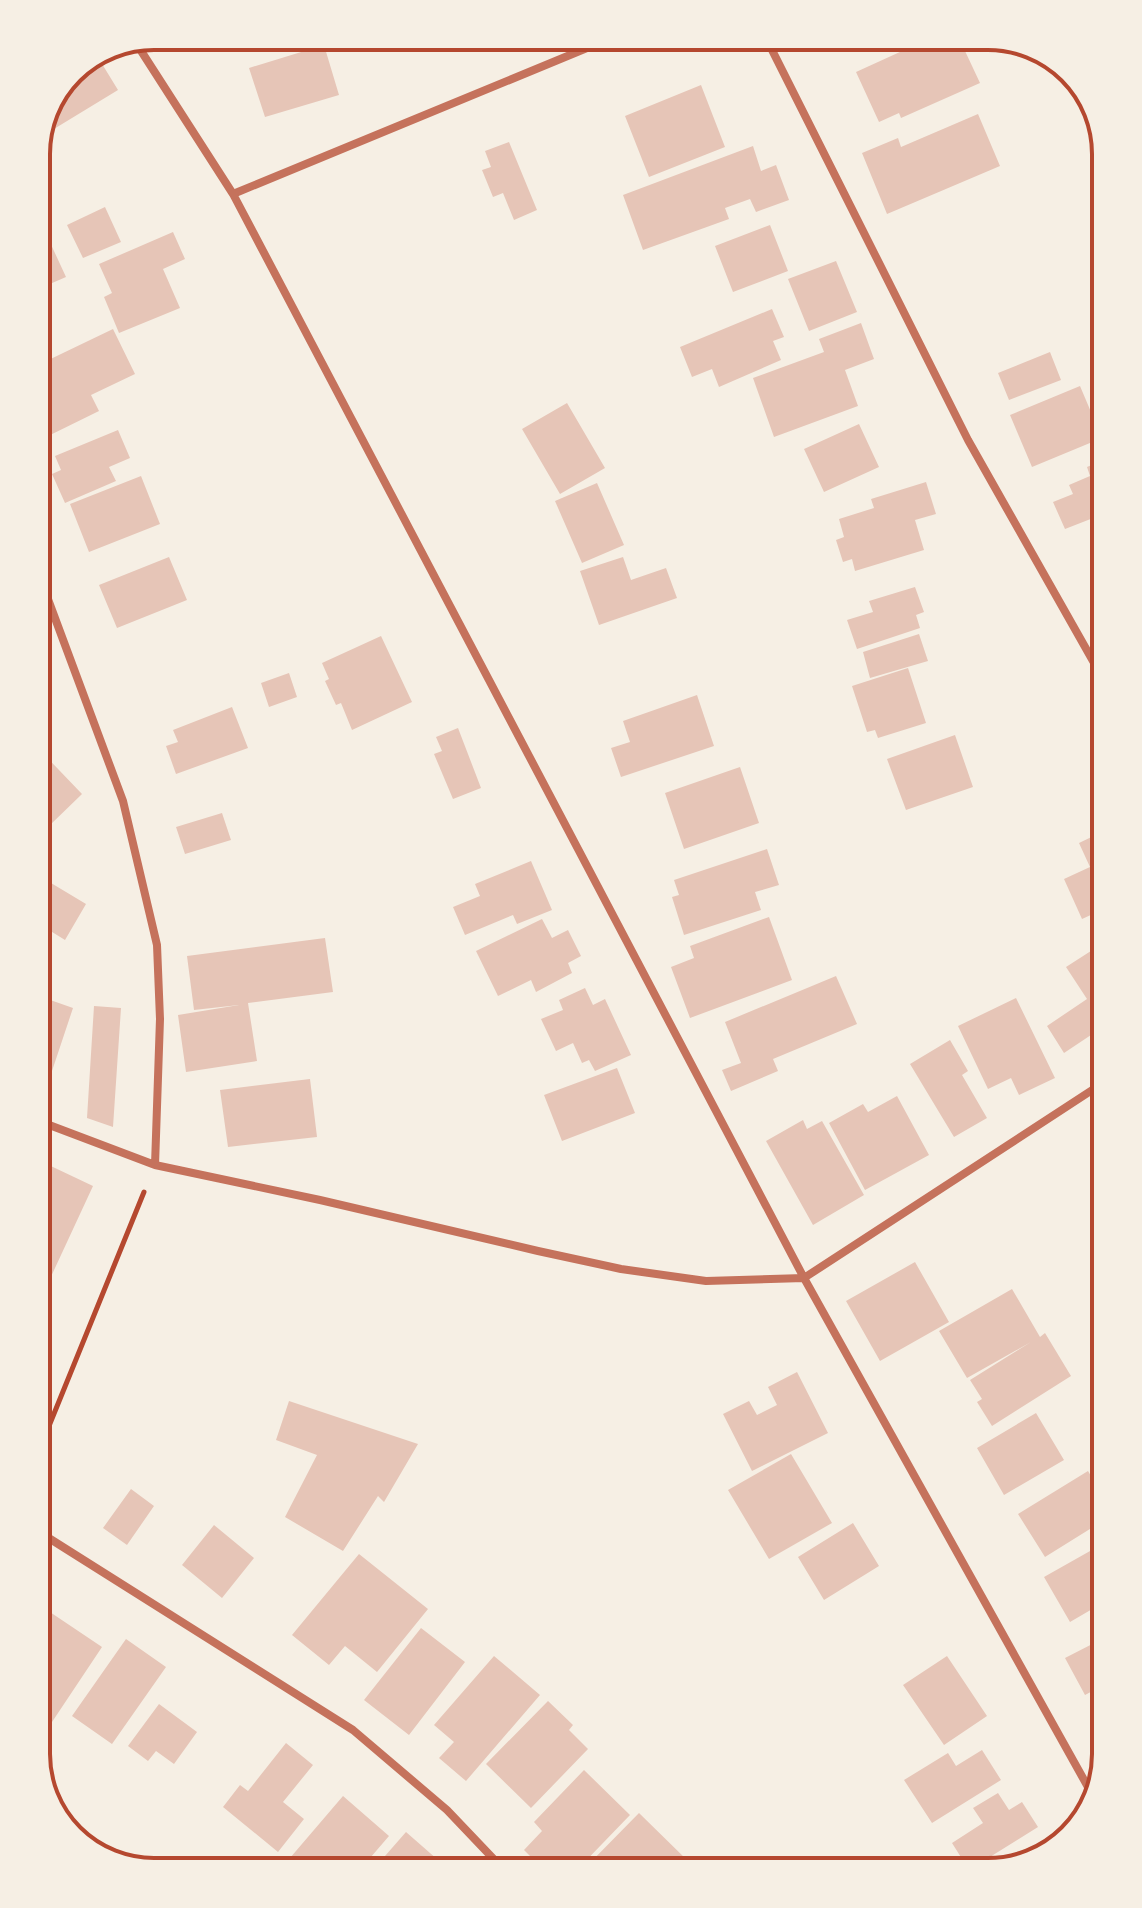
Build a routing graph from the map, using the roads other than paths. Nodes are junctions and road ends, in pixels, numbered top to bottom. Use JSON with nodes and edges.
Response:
{"nodes":[{"id":1,"x":582,"y":50,"type":"edge"},
{"id":2,"x":772,"y":50,"type":"edge"},
{"id":3,"x":141,"y":51,"type":"edge"},
{"id":4,"x":233,"y":194,"type":"junction"},
{"id":5,"x":50,"y":605,"type":"edge"},
{"id":6,"x":1092,"y":659,"type":"edge"},
{"id":7,"x":1092,"y":1090,"type":"edge"},
{"id":8,"x":50,"y":1125,"type":"edge"},
{"id":9,"x":155,"y":1165,"type":"junction"},
{"id":10,"x":804,"y":1278,"type":"junction"},
{"id":11,"x":50,"y":1539,"type":"edge"},
{"id":12,"x":1087,"y":1785,"type":"edge"},
{"id":13,"x":493,"y":1858,"type":"edge"}],
"edges":[{"from":1,"to":4,"type":"street"},
{"from":2,"to":6,"type":"street"},
{"from":3,"to":4,"type":"street"},
{"from":4,"to":10,"type":"street"},
{"from":5,"to":9,"type":"street"},
{"from":7,"to":10,"type":"street"},
{"from":8,"to":9,"type":"street"},
{"from":9,"to":10,"type":"street"},
{"from":10,"to":12,"type":"street"},
{"from":11,"to":13,"type":"street"}]}
